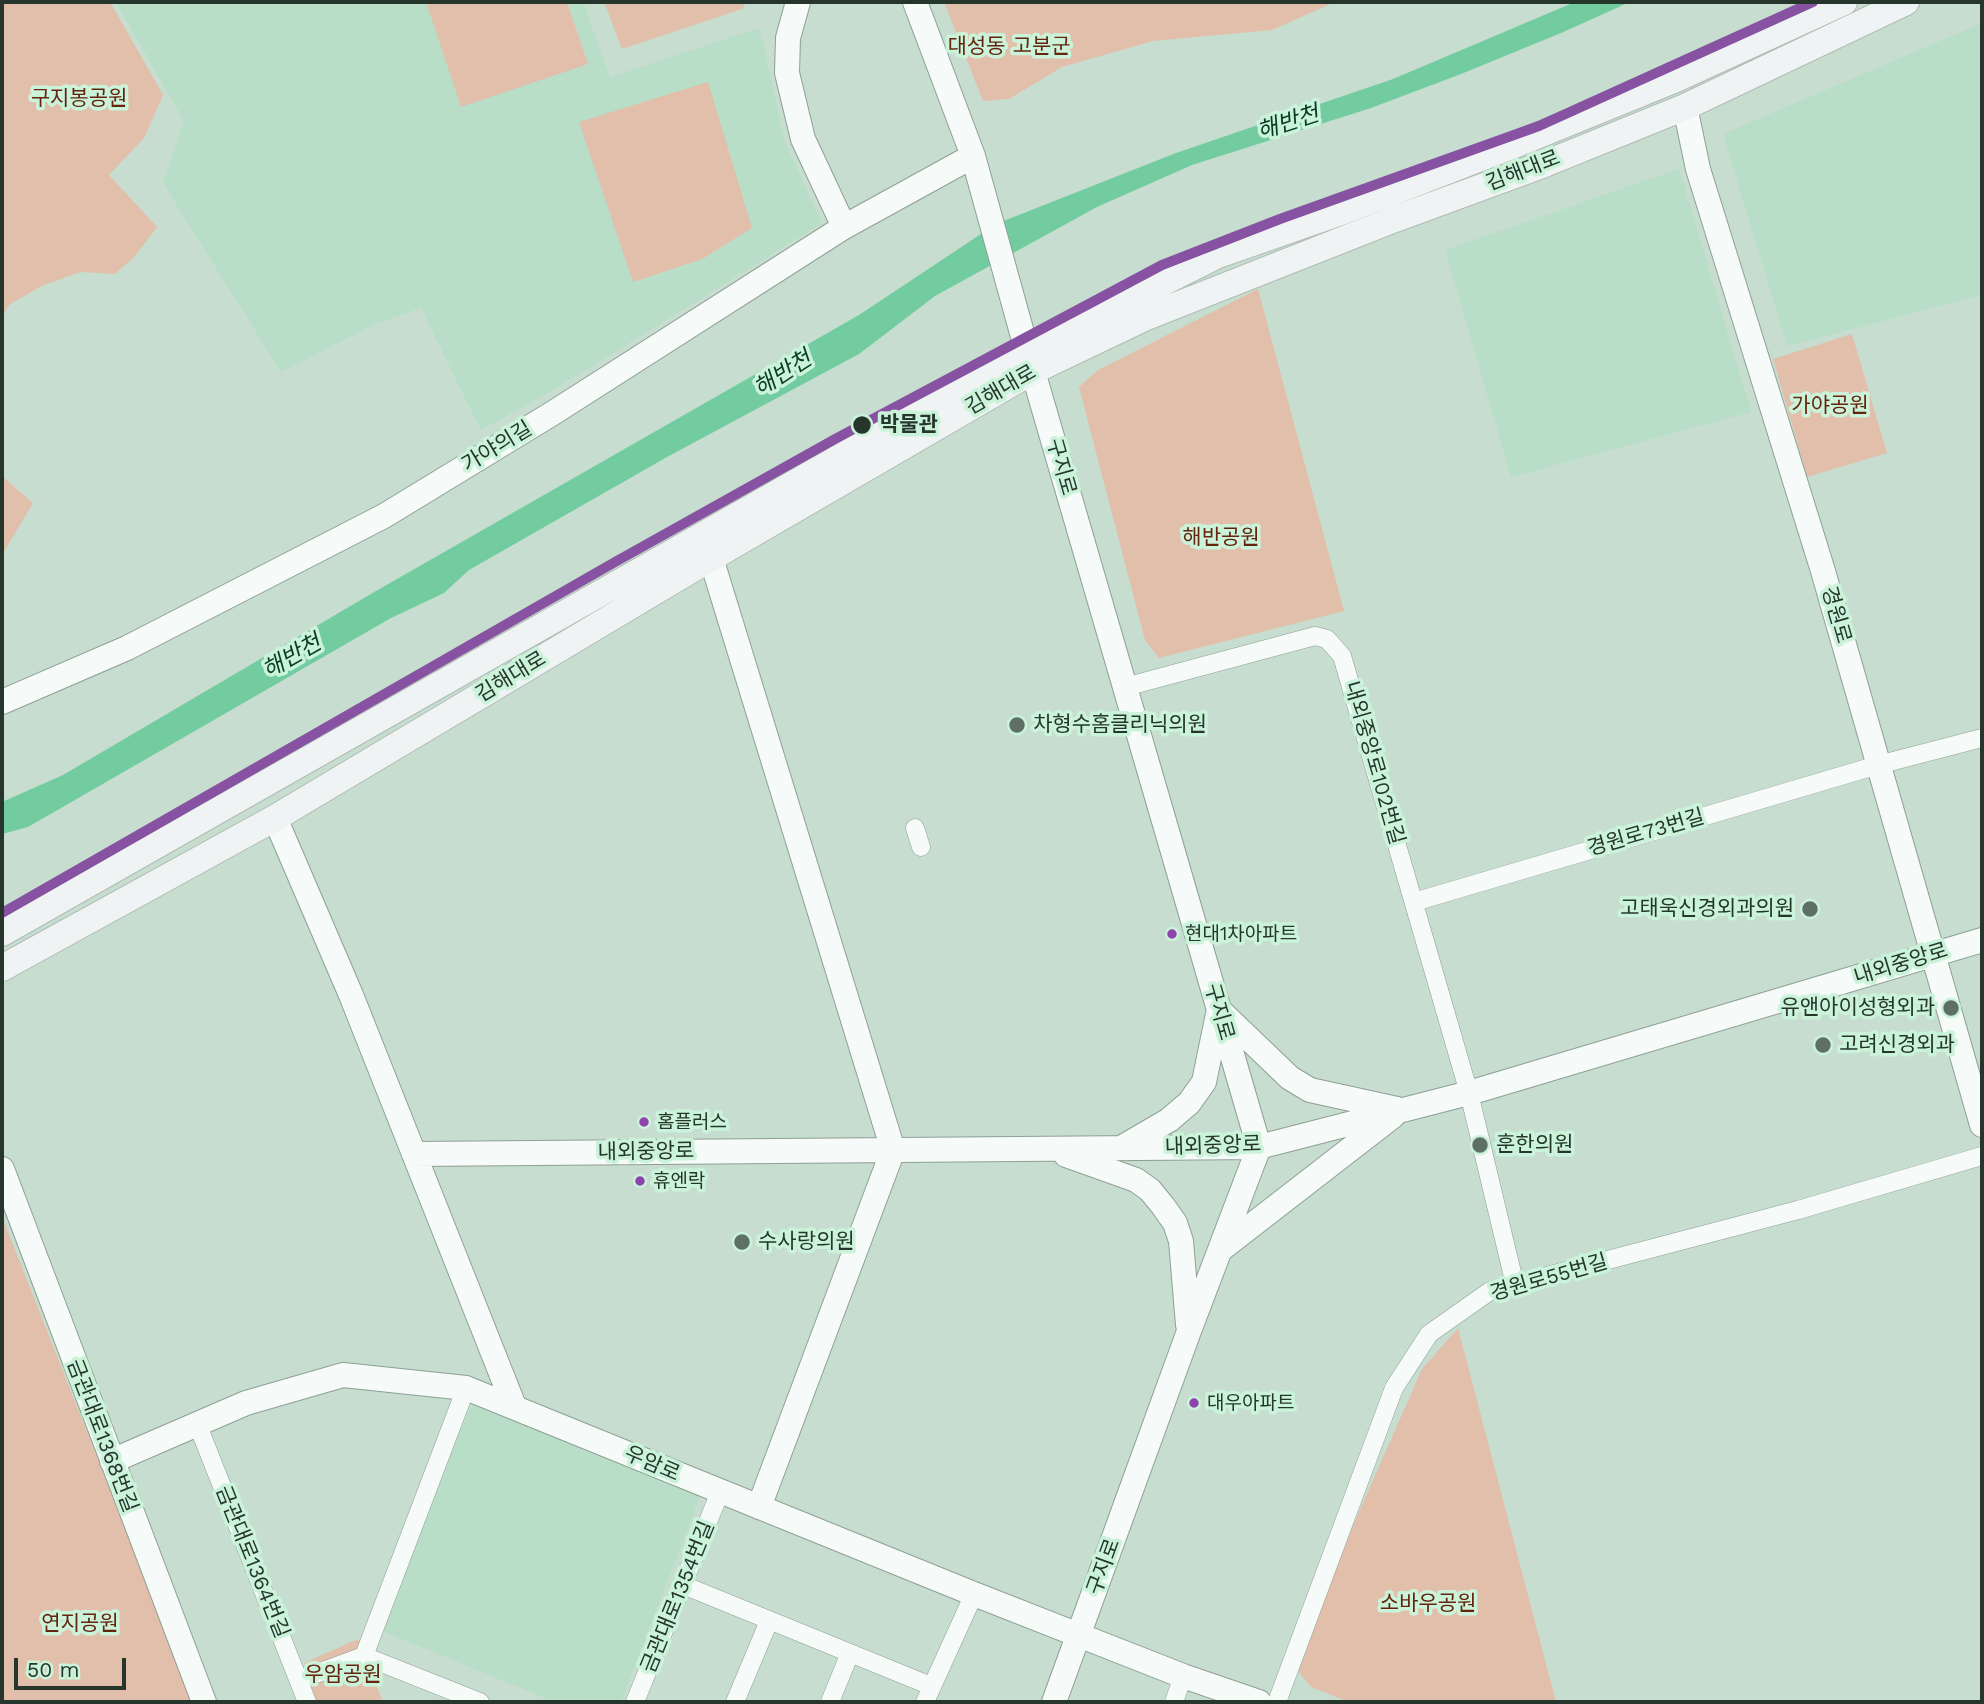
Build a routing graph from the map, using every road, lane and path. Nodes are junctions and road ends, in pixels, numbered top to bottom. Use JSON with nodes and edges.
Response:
{"nodes":[{"id":1,"x":798,"y":2,"type":"edge"},
{"id":2,"x":915,"y":2,"type":"edge"},
{"id":3,"x":1844,"y":2,"type":"edge"},
{"id":4,"x":1906,"y":2,"type":"edge"},
{"id":5,"x":1685,"y":107,"type":"junction"},
{"id":6,"x":973,"y":156,"type":"junction"},
{"id":7,"x":844,"y":227,"type":"junction"},
{"id":8,"x":1030,"y":361,"type":"junction"},
{"id":9,"x":711,"y":558,"type":"junction"},
{"id":10,"x":1125,"y":687,"type":"junction"},
{"id":11,"x":2,"y":702,"type":"edge"},
{"id":12,"x":1982,"y":738,"type":"edge"},
{"id":13,"x":1878,"y":765,"type":"junction"},
{"id":14,"x":275,"y":818,"type":"junction"},
{"id":15,"x":915,"y":828,"type":"dead end"},
{"id":16,"x":921,"y":847,"type":"dead end"},
{"id":17,"x":1414,"y":902,"type":"junction"},
{"id":18,"x":2,"y":933,"type":"edge"},
{"id":19,"x":1982,"y":940,"type":"edge"},
{"id":20,"x":1934,"y":955,"type":"junction"},
{"id":21,"x":2,"y":968,"type":"edge"},
{"id":22,"x":1219,"y":1010,"type":"junction"},
{"id":23,"x":1469,"y":1093,"type":"junction"},
{"id":24,"x":1401,"y":1110,"type":"junction"},
{"id":25,"x":1982,"y":1125,"type":"edge"},
{"id":26,"x":1259,"y":1147,"type":"junction"},
{"id":27,"x":1120,"y":1148,"type":"junction"},
{"id":28,"x":1049,"y":1149,"type":"junction"},
{"id":29,"x":893,"y":1150,"type":"junction"},
{"id":30,"x":414,"y":1154,"type":"junction"},
{"id":31,"x":1982,"y":1156,"type":"edge"},
{"id":32,"x":2,"y":1169,"type":"edge"},
{"id":33,"x":1219,"y":1251,"type":"junction"},
{"id":34,"x":1515,"y":1284,"type":"junction"},
{"id":35,"x":1189,"y":1331,"type":"junction"},
{"id":36,"x":466,"y":1388,"type":"junction"},
{"id":37,"x":514,"y":1406,"type":"junction"},
{"id":38,"x":197,"y":1423,"type":"junction"},
{"id":39,"x":111,"y":1461,"type":"junction"},
{"id":40,"x":720,"y":1493,"type":"junction"},
{"id":41,"x":759,"y":1507,"type":"junction"},
{"id":42,"x":683,"y":1585,"type":"junction"},
{"id":43,"x":974,"y":1594,"type":"junction"},
{"id":44,"x":769,"y":1621,"type":"junction"},
{"id":45,"x":1079,"y":1636,"type":"junction"},
{"id":46,"x":850,"y":1653,"type":"junction"},
{"id":47,"x":364,"y":1656,"type":"junction"},
{"id":48,"x":1183,"y":1676,"type":"junction"},
{"id":49,"x":299,"y":1680,"type":"junction"},
{"id":50,"x":928,"y":1694,"type":"edge"},
{"id":51,"x":204,"y":1702,"type":"edge"},
{"id":52,"x":307,"y":1702,"type":"edge"},
{"id":53,"x":480,"y":1702,"type":"edge"},
{"id":54,"x":635,"y":1702,"type":"edge"},
{"id":55,"x":735,"y":1702,"type":"edge"},
{"id":56,"x":830,"y":1702,"type":"edge"},
{"id":57,"x":1054,"y":1702,"type":"edge"},
{"id":58,"x":1174,"y":1702,"type":"edge"},
{"id":59,"x":1259,"y":1702,"type":"edge"},
{"id":60,"x":1277,"y":1702,"type":"edge"}],
"edges":[{"from":1,"to":7,"type":"street"},
{"from":2,"to":6,"type":"street"},
{"from":3,"to":8,"type":"main road","name":"김해대로"},
{"from":4,"to":5,"type":"main road","name":"김해대로"},
{"from":5,"to":8,"type":"main road","name":"김해대로"},
{"from":5,"to":13,"type":"street","name":"경원로"},
{"from":6,"to":7,"type":"street","name":"가야의길"},
{"from":6,"to":8,"type":"street","name":"구지로"},
{"from":7,"to":11,"type":"street","name":"가야의길"},
{"from":8,"to":9,"type":"main road","name":"김해대로"},
{"from":8,"to":10,"type":"street","name":"구지로"},
{"from":8,"to":18,"type":"main road","name":"김해대로"},
{"from":9,"to":14,"type":"main road","name":"김해대로"},
{"from":9,"to":29,"type":"street"},
{"from":10,"to":17,"type":"street","name":"내외중앙로102번길"},
{"from":10,"to":22,"type":"street","name":"구지로"},
{"from":12,"to":13,"type":"street","name":"경원로73번길"},
{"from":13,"to":17,"type":"street","name":"경원로73번길"},
{"from":13,"to":20,"type":"street","name":"경원로"},
{"from":14,"to":21,"type":"main road","name":"김해대로"},
{"from":14,"to":30,"type":"street"},
{"from":15,"to":16,"type":"street"},
{"from":17,"to":23,"type":"street","name":"내외중앙로102번길"},
{"from":19,"to":20,"type":"street","name":"내외중앙로"},
{"from":20,"to":23,"type":"street","name":"내외중앙로"},
{"from":20,"to":25,"type":"street","name":"경원로"},
{"from":22,"to":24,"type":"street"},
{"from":22,"to":26,"type":"street","name":"구지로"},
{"from":22,"to":27,"type":"street"},
{"from":23,"to":24,"type":"street","name":"내외중앙로"},
{"from":23,"to":34,"type":"street","name":"내외중앙로102번길"},
{"from":24,"to":26,"type":"street","name":"내외중앙로"},
{"from":24,"to":33,"type":"street"},
{"from":26,"to":27,"type":"street","name":"내외중앙로"},
{"from":26,"to":33,"type":"street","name":"구지로"},
{"from":27,"to":28,"type":"street","name":"내외중앙로"},
{"from":28,"to":29,"type":"street","name":"내외중앙로"},
{"from":28,"to":35,"type":"street"},
{"from":29,"to":30,"type":"street","name":"내외중앙로"},
{"from":29,"to":41,"type":"street"},
{"from":30,"to":37,"type":"street"},
{"from":31,"to":34,"type":"street","name":"경원로55번길"},
{"from":32,"to":39,"type":"street","name":"금관대로1368번길"},
{"from":33,"to":35,"type":"street","name":"구지로"},
{"from":34,"to":60,"type":"street","name":"경원로55번길"},
{"from":35,"to":45,"type":"street","name":"구지로"},
{"from":36,"to":37,"type":"street","name":"우암로"},
{"from":36,"to":38,"type":"street","name":"우암로"},
{"from":36,"to":47,"type":"street"},
{"from":37,"to":40,"type":"street","name":"우암로"},
{"from":38,"to":39,"type":"street","name":"우암로"},
{"from":38,"to":49,"type":"street","name":"금관대로1364번길"},
{"from":39,"to":51,"type":"street","name":"금관대로1368번길"},
{"from":40,"to":41,"type":"street","name":"우암로"},
{"from":40,"to":42,"type":"street","name":"금관대로1354번길"},
{"from":41,"to":43,"type":"street","name":"우암로"},
{"from":42,"to":44,"type":"street"},
{"from":42,"to":54,"type":"street","name":"금관대로1354번길"},
{"from":43,"to":45,"type":"street","name":"우암로"},
{"from":43,"to":50,"type":"street"},
{"from":44,"to":46,"type":"street"},
{"from":44,"to":55,"type":"street"},
{"from":45,"to":48,"type":"street","name":"우암로"},
{"from":45,"to":57,"type":"street","name":"구지로"},
{"from":46,"to":50,"type":"street"},
{"from":46,"to":56,"type":"street"},
{"from":47,"to":49,"type":"street"},
{"from":47,"to":53,"type":"street"},
{"from":48,"to":58,"type":"street"},
{"from":48,"to":59,"type":"street","name":"우암로"},
{"from":49,"to":52,"type":"street","name":"금관대로1364번길"}]}
